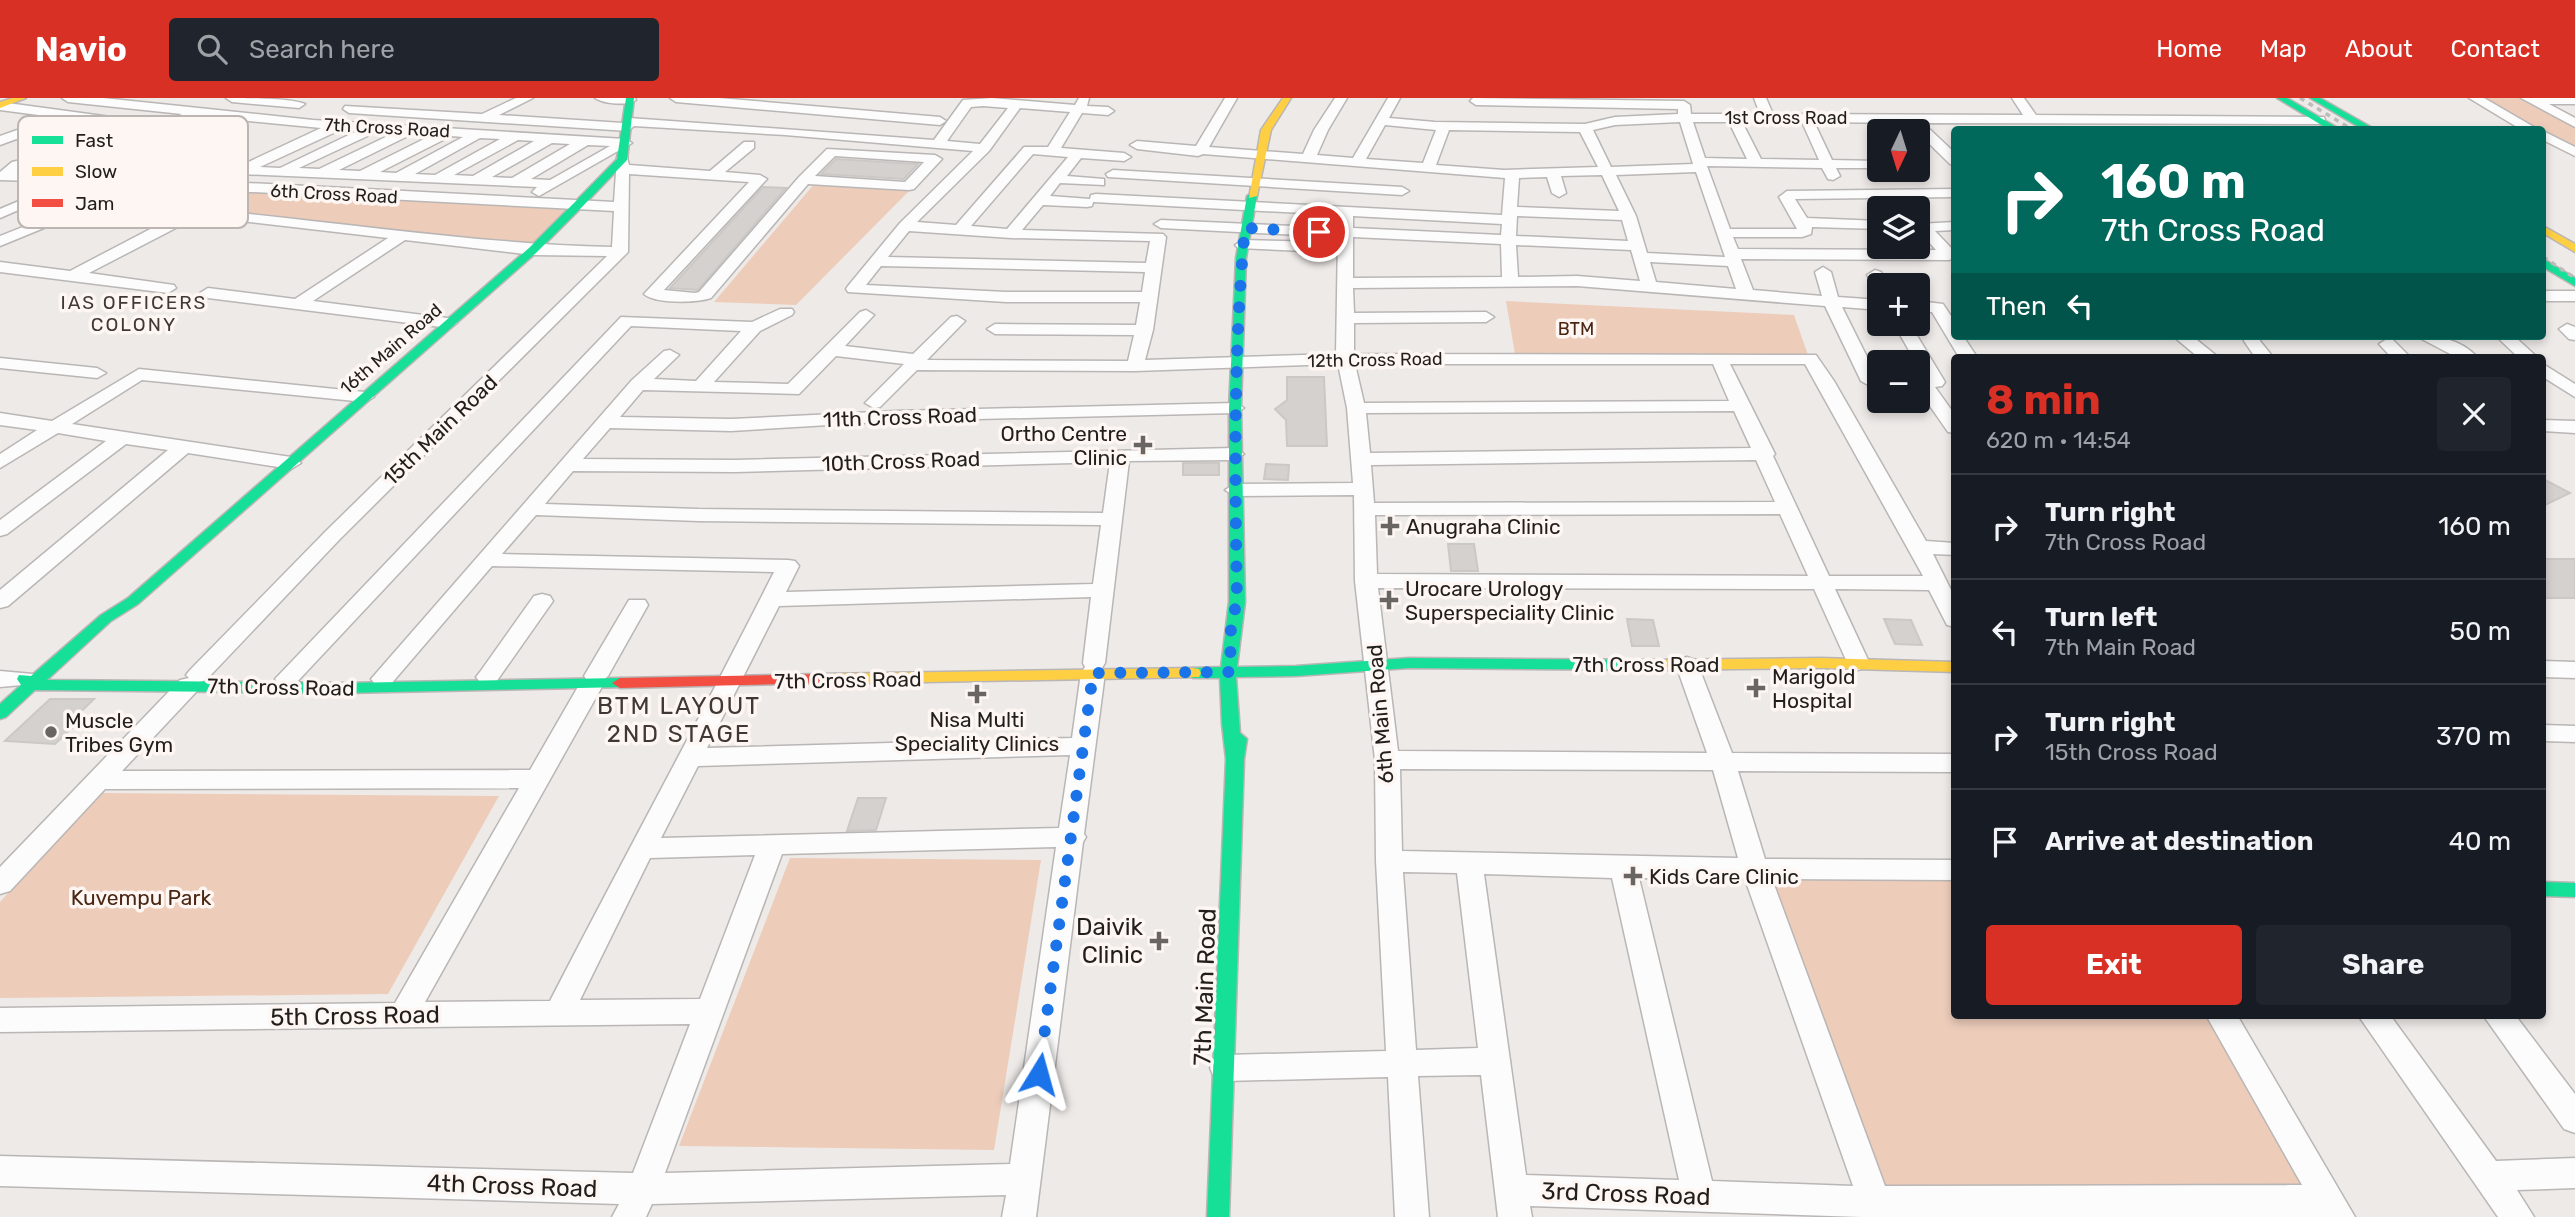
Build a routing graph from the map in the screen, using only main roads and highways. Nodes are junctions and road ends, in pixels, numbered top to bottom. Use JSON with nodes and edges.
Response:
{"nodes":[{"id":1,"x":1287,"y":98,"type":"edge"},
{"id":2,"x":2281,"y":98,"type":"edge"},
{"id":3,"x":2314,"y":98,"type":"edge"},
{"id":4,"x":2324,"y":98,"type":"edge"},
{"id":5,"x":18,"y":102,"type":"edge"},
{"id":6,"x":0,"y":104,"type":"edge"},
{"id":7,"x":630,"y":112,"type":"edge"},
{"id":8,"x":2345,"y":113,"type":"junction"},
{"id":9,"x":2329,"y":126,"type":"edge"},
{"id":10,"x":2366,"y":126,"type":"edge"},
{"id":11,"x":2546,"y":231,"type":"edge"},
{"id":12,"x":2575,"y":249,"type":"edge"},
{"id":13,"x":2546,"y":264,"type":"edge"},
{"id":14,"x":2575,"y":283,"type":"edge"},
{"id":15,"x":1237,"y":667,"type":"junction"},
{"id":16,"x":1951,"y":667,"type":"edge"},
{"id":17,"x":41,"y":680,"type":"junction"},
{"id":18,"x":594,"y":680,"type":"junction"},
{"id":19,"x":193,"y":681,"type":"junction"},
{"id":20,"x":0,"y":713,"type":"edge"},
{"id":21,"x":0,"y":732,"type":"edge"},
{"id":22,"x":2546,"y":889,"type":"edge"},
{"id":23,"x":2575,"y":890,"type":"edge"},
{"id":24,"x":1218,"y":1217,"type":"edge"}],
"edges":[{"from":1,"to":15,"type":"main road","name":"7th Main Road"},
{"from":2,"to":9,"type":"main road"},
{"from":3,"to":8,"type":"main road"},
{"from":4,"to":8,"type":"main road"},
{"from":5,"to":6,"type":"main road"},
{"from":7,"to":17,"type":"main road","name":"16th Main Road"},
{"from":8,"to":10,"type":"main road"},
{"from":11,"to":12,"type":"main road"},
{"from":13,"to":14,"type":"main road"},
{"from":15,"to":16,"type":"main road","name":"7th Cross Road"},
{"from":15,"to":18,"type":"main road","name":"7th Cross Road"},
{"from":15,"to":24,"type":"main road","name":"7th Main Road"},
{"from":17,"to":19,"type":"main road","name":"7th Cross Road"},
{"from":17,"to":20,"type":"main road","name":"16th Main Road"},
{"from":17,"to":21,"type":"main road","name":"16th Main Road"},
{"from":18,"to":19,"type":"main road","name":"7th Cross Road"},
{"from":18,"to":19,"type":"main road","name":"7th Cross Road"},
{"from":22,"to":23,"type":"main road"}]}
